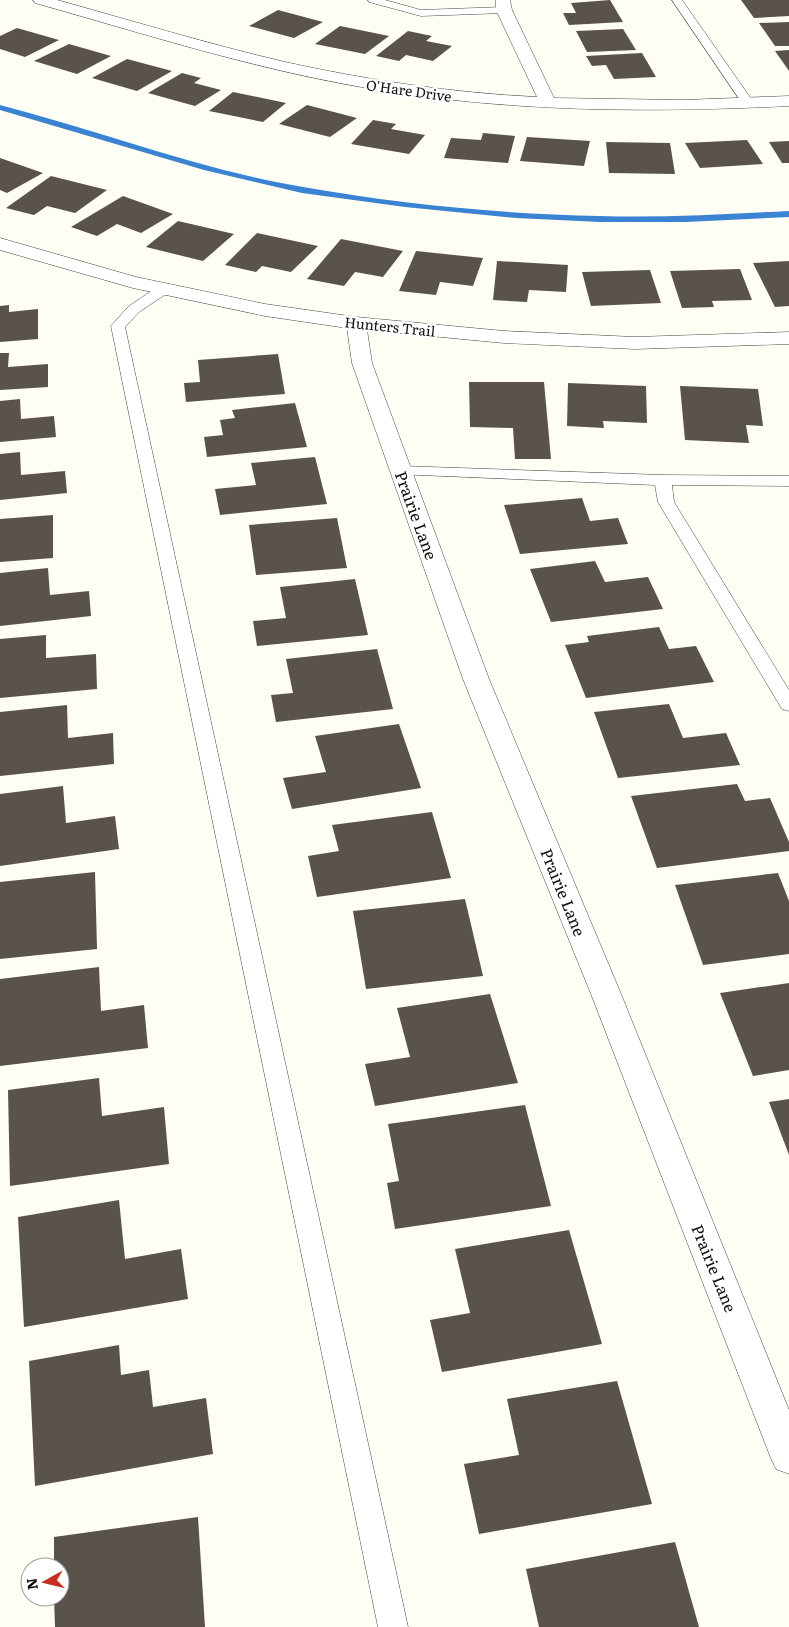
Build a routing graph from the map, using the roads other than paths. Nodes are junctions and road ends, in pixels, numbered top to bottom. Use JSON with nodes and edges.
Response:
{"nodes":[{"id":1,"x":40,"y":0,"type":"edge"},
{"id":2,"x":373,"y":0,"type":"edge"},
{"id":3,"x":677,"y":0,"type":"edge"},
{"id":4,"x":76,"y":4,"type":"edge"},
{"id":5,"x":504,"y":5,"type":"edge"},
{"id":6,"x":789,"y":101,"type":"edge"},
{"id":7,"x":748,"y":103,"type":"junction"},
{"id":8,"x":548,"y":104,"type":"junction"},
{"id":9,"x":0,"y":244,"type":"edge"},
{"id":10,"x":164,"y":289,"type":"junction"},
{"id":11,"x":356,"y":322,"type":"junction"},
{"id":12,"x":789,"y":338,"type":"edge"},
{"id":13,"x":401,"y":471,"type":"junction"},
{"id":14,"x":663,"y":480,"type":"junction"},
{"id":15,"x":789,"y":481,"type":"edge"},
{"id":16,"x":789,"y":705,"type":"edge"},
{"id":17,"x":789,"y":1456,"type":"edge"},
{"id":18,"x":392,"y":1627,"type":"edge"}],
"edges":[{"from":1,"to":4,"type":"street","name":"O'Hare Drive"},
{"from":2,"to":5,"type":"lane"},
{"from":3,"to":7,"type":"lane"},
{"from":4,"to":8,"type":"street","name":"O'Hare Drive"},
{"from":5,"to":8,"type":"street"},
{"from":6,"to":7,"type":"street","name":"O'Hare Drive"},
{"from":7,"to":8,"type":"street","name":"O'Hare Drive"},
{"from":9,"to":10,"type":"street","name":"Hunters Trail"},
{"from":10,"to":11,"type":"street","name":"Hunters Trail"},
{"from":10,"to":18,"type":"lane"},
{"from":11,"to":12,"type":"street","name":"Hunters Trail"},
{"from":11,"to":13,"type":"street","name":"Prairie Lane"},
{"from":13,"to":14,"type":"lane"},
{"from":13,"to":17,"type":"street","name":"Prairie Lane"},
{"from":14,"to":15,"type":"lane"},
{"from":14,"to":16,"type":"lane"}]}
